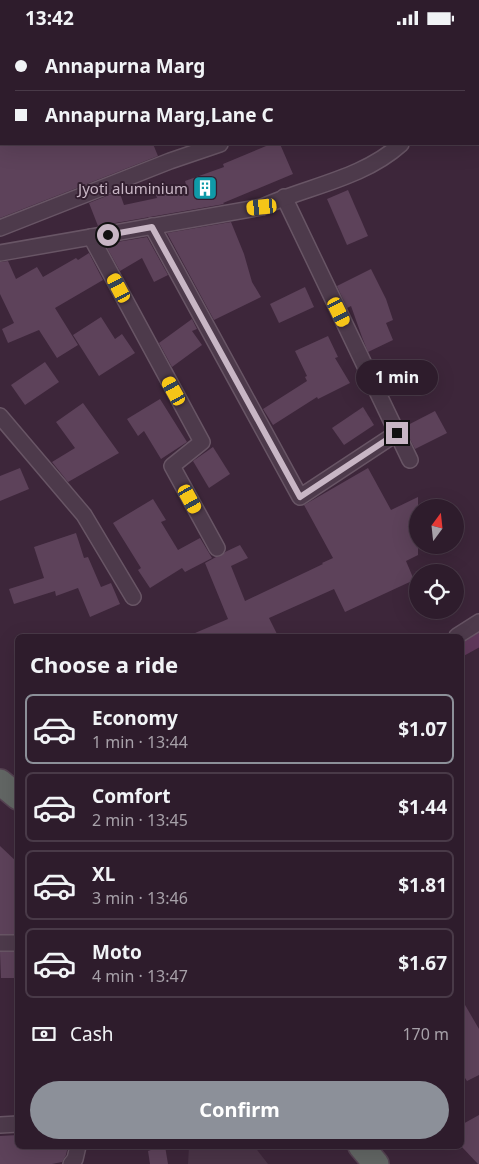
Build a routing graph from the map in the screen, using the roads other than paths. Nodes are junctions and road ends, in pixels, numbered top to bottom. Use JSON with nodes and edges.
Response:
{"nodes":[{"id":1,"x":217,"y":145,"type":"edge"},
{"id":2,"x":400,"y":145,"type":"edge"},
{"id":3,"x":284,"y":197,"type":"junction"},
{"id":4,"x":152,"y":227,"type":"junction"},
{"id":5,"x":0,"y":228,"type":"edge"},
{"id":6,"x":91,"y":237,"type":"junction"},
{"id":7,"x":0,"y":253,"type":"edge"},
{"id":8,"x":0,"y":416,"type":"edge"},
{"id":9,"x":397,"y":433,"type":"junction"},
{"id":10,"x":410,"y":460,"type":"dead end"},
{"id":11,"x":217,"y":548,"type":"dead end"},
{"id":12,"x":133,"y":597,"type":"dead end"},
{"id":13,"x":479,"y":622,"type":"edge"},
{"id":14,"x":460,"y":634,"type":"edge"},
{"id":15,"x":0,"y":782,"type":"edge"},
{"id":16,"x":15,"y":794,"type":"edge"},
{"id":17,"x":0,"y":943,"type":"edge"},
{"id":18,"x":15,"y":943,"type":"edge"},
{"id":19,"x":15,"y":1124,"type":"edge"},
{"id":20,"x":0,"y":1125,"type":"edge"},
{"id":21,"x":77,"y":1149,"type":"edge"},
{"id":22,"x":363,"y":1149,"type":"edge"},
{"id":23,"x":71,"y":1164,"type":"edge"},
{"id":24,"x":376,"y":1164,"type":"edge"}],
"edges":[{"from":1,"to":5,"type":"street"},
{"from":2,"to":3,"type":"street"},
{"from":3,"to":4,"type":"street"},
{"from":3,"to":9,"type":"street"},
{"from":4,"to":6,"type":"street"},
{"from":4,"to":9,"type":"street"},
{"from":6,"to":7,"type":"street"},
{"from":6,"to":11,"type":"street"},
{"from":8,"to":12,"type":"street"},
{"from":9,"to":10,"type":"street"},
{"from":13,"to":14,"type":"street"},
{"from":15,"to":16,"type":"highway"},
{"from":17,"to":18,"type":"street"},
{"from":19,"to":20,"type":"street"},
{"from":21,"to":23,"type":"street"},
{"from":22,"to":24,"type":"highway"}]}
